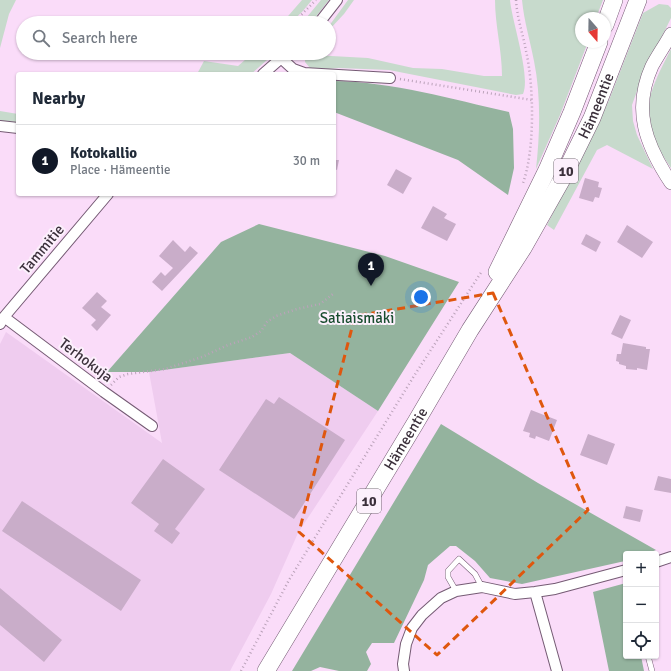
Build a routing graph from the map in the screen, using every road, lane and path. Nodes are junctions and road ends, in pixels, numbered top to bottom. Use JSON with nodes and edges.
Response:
{"nodes":[{"id":1,"x":316,"y":0,"type":"edge"},
{"id":2,"x":337,"y":0,"type":"edge"},
{"id":3,"x":516,"y":0,"type":"edge"},
{"id":4,"x":614,"y":0,"type":"edge"},
{"id":5,"x":638,"y":0,"type":"edge"},
{"id":6,"x":610,"y":12,"type":"edge"},
{"id":7,"x":300,"y":16,"type":"edge"},
{"id":8,"x":324,"y":16,"type":"edge"},
{"id":9,"x":671,"y":34,"type":"edge"},
{"id":10,"x":597,"y":48,"type":"edge"},
{"id":11,"x":280,"y":60,"type":"edge"},
{"id":12,"x":287,"y":60,"type":"edge"},
{"id":13,"x":266,"y":72,"type":"edge"},
{"id":14,"x":301,"y":72,"type":"edge"},
{"id":15,"x":336,"y":75,"type":"edge"},
{"id":16,"x":390,"y":78,"type":"joint"},
{"id":17,"x":532,"y":100,"type":"junction"},
{"id":18,"x":0,"y":126,"type":"edge"},
{"id":19,"x":16,"y":128,"type":"edge"},
{"id":20,"x":671,"y":183,"type":"edge"},
{"id":21,"x":522,"y":184,"type":"dead end"},
{"id":22,"x":106,"y":196,"type":"edge"},
{"id":23,"x":484,"y":268,"type":"dead end"},
{"id":24,"x":333,"y":294,"type":"dead end"},
{"id":25,"x":2,"y":320,"type":"edge"},
{"id":26,"x":470,"y":330,"type":"junction"},
{"id":27,"x":104,"y":392,"type":"junction"},
{"id":28,"x":152,"y":426,"type":"dead end"},
{"id":29,"x":671,"y":557,"type":"edge"},
{"id":30,"x":659,"y":561,"type":"edge"},
{"id":31,"x":623,"y":571,"type":"edge"},
{"id":32,"x":482,"y":587,"type":"junction"},
{"id":33,"x":456,"y":591,"type":"junction"},
{"id":34,"x":535,"y":592,"type":"junction"},
{"id":35,"x":649,"y":659,"type":"edge"},
{"id":36,"x":242,"y":671,"type":"edge"},
{"id":37,"x":266,"y":671,"type":"edge"},
{"id":38,"x":404,"y":671,"type":"edge"},
{"id":39,"x":556,"y":671,"type":"edge"},
{"id":40,"x":652,"y":671,"type":"edge"}],
"edges":[{"from":1,"to":7,"type":"path"},
{"from":2,"to":8,"type":"street"},
{"from":3,"to":17,"type":"path"},
{"from":4,"to":6,"type":"highway"},
{"from":5,"to":26,"type":"highway","name":"Hämeentie","number":"10"},
{"from":9,"to":20,"type":"street"},
{"from":10,"to":26,"type":"highway","name":"Hämeentie","number":"10"},
{"from":11,"to":13,"type":"street"},
{"from":12,"to":14,"type":"street"},
{"from":15,"to":16,"type":"street"},
{"from":16,"to":17,"type":"path"},
{"from":17,"to":21,"type":"path"},
{"from":18,"to":19,"type":"street"},
{"from":22,"to":25,"type":"street","name":"Tammitie"},
{"from":23,"to":36,"type":"path"},
{"from":24,"to":27,"type":"path"},
{"from":25,"to":27,"type":"street","name":"Terhokuja"},
{"from":26,"to":37,"type":"highway","name":"Hämeentie","number":"10"},
{"from":27,"to":28,"type":"street","name":"Terhokuja"},
{"from":29,"to":30,"type":"street"},
{"from":31,"to":34,"type":"street"},
{"from":32,"to":33,"type":"street"},
{"from":32,"to":33,"type":"lane"},
{"from":32,"to":34,"type":"street"},
{"from":33,"to":38,"type":"street"},
{"from":34,"to":39,"type":"street"},
{"from":35,"to":40,"type":"lane"}]}
